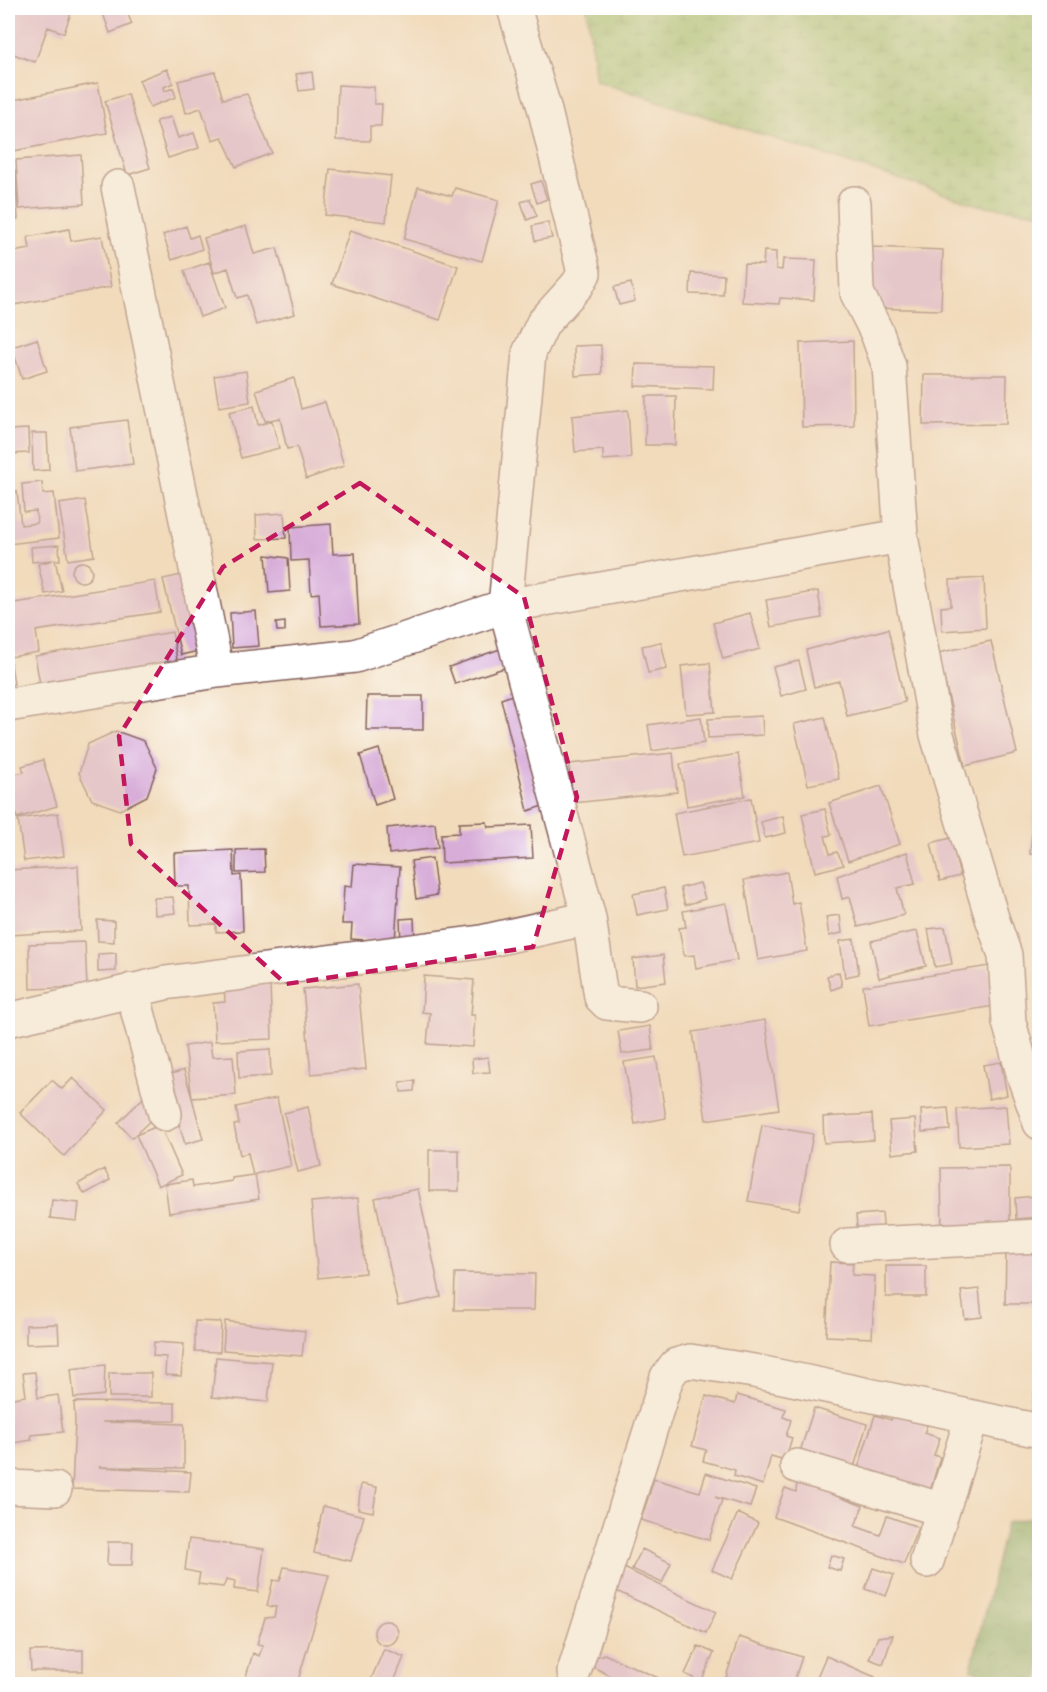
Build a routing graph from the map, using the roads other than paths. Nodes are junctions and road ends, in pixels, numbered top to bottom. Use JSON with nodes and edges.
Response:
{"nodes":[{"id":1,"x":514,"y":8,"type":"edge"},
{"id":2,"x":118,"y":187,"type":"dead end"},
{"id":3,"x":854,"y":203,"type":"dead end"},
{"id":4,"x":901,"y":536,"type":"junction"},
{"id":5,"x":506,"y":606,"type":"junction"},
{"id":6,"x":217,"y":671,"type":"junction"},
{"id":7,"x":8,"y":705,"type":"edge"},
{"id":8,"x":589,"y":918,"type":"junction"},
{"id":9,"x":132,"y":990,"type":"junction"},
{"id":10,"x":640,"y":1006,"type":"dead end"},
{"id":11,"x":8,"y":1020,"type":"edge"},
{"id":12,"x":165,"y":1114,"type":"dead end"},
{"id":13,"x":1040,"y":1123,"type":"edge"},
{"id":14,"x":1040,"y":1236,"type":"edge"},
{"id":15,"x":846,"y":1245,"type":"dead end"},
{"id":16,"x":972,"y":1417,"type":"junction"},
{"id":17,"x":1040,"y":1431,"type":"edge"},
{"id":18,"x":797,"y":1466,"type":"dead end"},
{"id":19,"x":8,"y":1487,"type":"edge"},
{"id":20,"x":55,"y":1488,"type":"dead end"},
{"id":21,"x":943,"y":1510,"type":"junction"},
{"id":22,"x":927,"y":1561,"type":"dead end"},
{"id":23,"x":580,"y":1680,"type":"edge"}],
"edges":[{"from":1,"to":5,"type":"street"},
{"from":2,"to":6,"type":"street"},
{"from":3,"to":4,"type":"street"},
{"from":4,"to":5,"type":"street"},
{"from":4,"to":13,"type":"street"},
{"from":5,"to":6,"type":"street"},
{"from":5,"to":8,"type":"street"},
{"from":6,"to":7,"type":"street"},
{"from":8,"to":9,"type":"street"},
{"from":8,"to":10,"type":"street"},
{"from":9,"to":11,"type":"street"},
{"from":9,"to":12,"type":"street"},
{"from":14,"to":15,"type":"street"},
{"from":16,"to":17,"type":"street"},
{"from":16,"to":21,"type":"street"},
{"from":16,"to":23,"type":"street"},
{"from":18,"to":21,"type":"street"},
{"from":19,"to":20,"type":"street"},
{"from":21,"to":22,"type":"street"}]}
